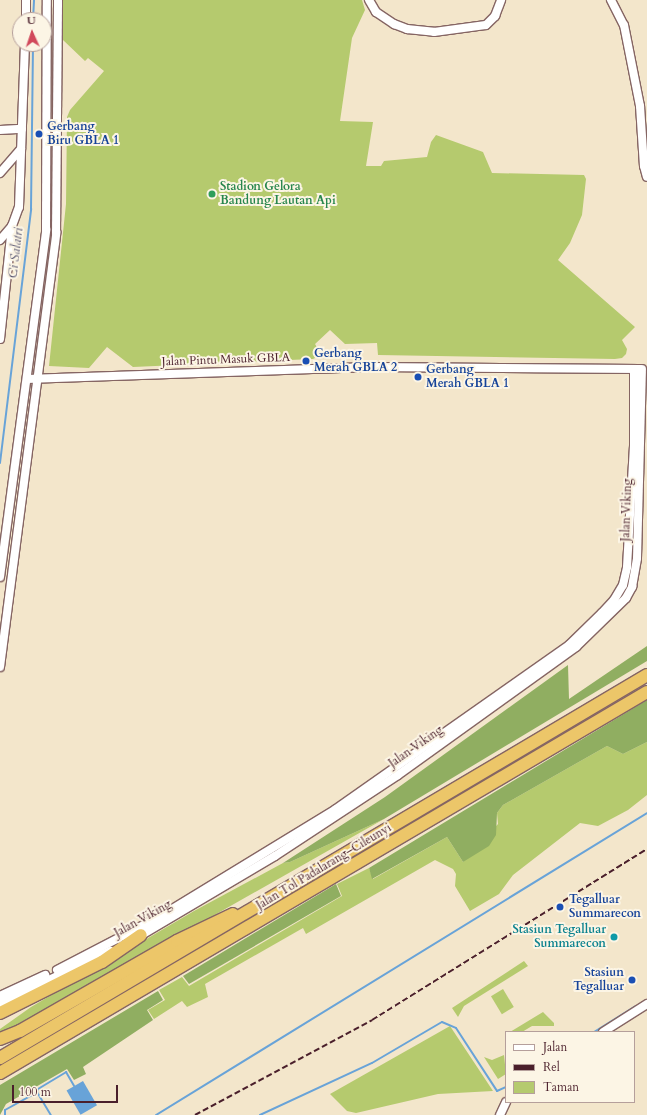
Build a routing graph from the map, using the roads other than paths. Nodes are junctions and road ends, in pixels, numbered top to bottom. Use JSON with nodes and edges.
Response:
{"nodes":[{"id":1,"x":26,"y":0,"type":"edge"},
{"id":2,"x":47,"y":0,"type":"edge"},
{"id":3,"x":58,"y":0,"type":"edge"},
{"id":4,"x":369,"y":0,"type":"edge"},
{"id":5,"x":501,"y":0,"type":"edge"},
{"id":6,"x":611,"y":0,"type":"edge"},
{"id":7,"x":26,"y":12,"type":"edge"},
{"id":8,"x":25,"y":52,"type":"edge"},
{"id":9,"x":22,"y":129,"type":"junction"},
{"id":10,"x":0,"y":130,"type":"edge"},
{"id":11,"x":21,"y":149,"type":"junction"},
{"id":12,"x":0,"y":172,"type":"edge"},
{"id":13,"x":647,"y":176,"type":"edge"},
{"id":14,"x":12,"y":226,"type":"junction"},
{"id":15,"x":0,"y":240,"type":"edge"},
{"id":16,"x":0,"y":338,"type":"edge"},
{"id":17,"x":641,"y":369,"type":"edge"},
{"id":18,"x":27,"y":379,"type":"junction"},
{"id":19,"x":38,"y":379,"type":"junction"},
{"id":20,"x":0,"y":577,"type":"edge"},
{"id":21,"x":0,"y":667,"type":"edge"},
{"id":22,"x":647,"y":675,"type":"edge"},
{"id":23,"x":647,"y":692,"type":"edge"},
{"id":24,"x":274,"y":897,"type":"junction"},
{"id":25,"x":281,"y":909,"type":"junction"},
{"id":26,"x":140,"y":936,"type":"junction"},
{"id":27,"x":0,"y":996,"type":"edge"},
{"id":28,"x":0,"y":1003,"type":"edge"},
{"id":29,"x":647,"y":1004,"type":"edge"},
{"id":30,"x":0,"y":1013,"type":"edge"},
{"id":31,"x":605,"y":1031,"type":"edge"},
{"id":32,"x":0,"y":1039,"type":"edge"},
{"id":33,"x":0,"y":1058,"type":"edge"},
{"id":34,"x":0,"y":1073,"type":"edge"},
{"id":35,"x":506,"y":1103,"type":"edge"},
{"id":36,"x":500,"y":1115,"type":"edge"}],
"edges":[{"from":1,"to":7,"type":"street"},
{"from":2,"to":18,"type":"street"},
{"from":3,"to":19,"type":"street"},
{"from":4,"to":5,"type":"street"},
{"from":6,"to":13,"type":"street"},
{"from":8,"to":9,"type":"street"},
{"from":9,"to":10,"type":"street"},
{"from":9,"to":11,"type":"street"},
{"from":11,"to":12,"type":"street"},
{"from":11,"to":14,"type":"street"},
{"from":14,"to":15,"type":"street"},
{"from":14,"to":16,"type":"street"},
{"from":17,"to":19,"type":"street","name":"Jalan Pintu Masuk GBLA"},
{"from":17,"to":26,"type":"street","name":"Jalan Viking"},
{"from":17,"to":27,"type":"street","name":"Jalan Viking"},
{"from":18,"to":19,"type":"street","name":"Jalan Pintu Masuk GBLA"},
{"from":18,"to":20,"type":"street"},
{"from":19,"to":21,"type":"street"},
{"from":22,"to":24,"type":"highway","name":"Jalan Tol Padalarang–Cileunyi"},
{"from":23,"to":25,"type":"highway","name":"Jalan Tol Padalarang–Cileunyi"},
{"from":24,"to":25,"type":"highway"},
{"from":24,"to":32,"type":"highway"},
{"from":24,"to":33,"type":"highway","name":"Jalan Tol Padalarang–Cileunyi"},
{"from":25,"to":34,"type":"highway","name":"Jalan Tol Padalarang–Cileunyi"},
{"from":26,"to":28,"type":"street","name":"Jalan Viking"},
{"from":26,"to":30,"type":"highway"},
{"from":29,"to":31,"type":"street"},
{"from":35,"to":36,"type":"street"}]}
